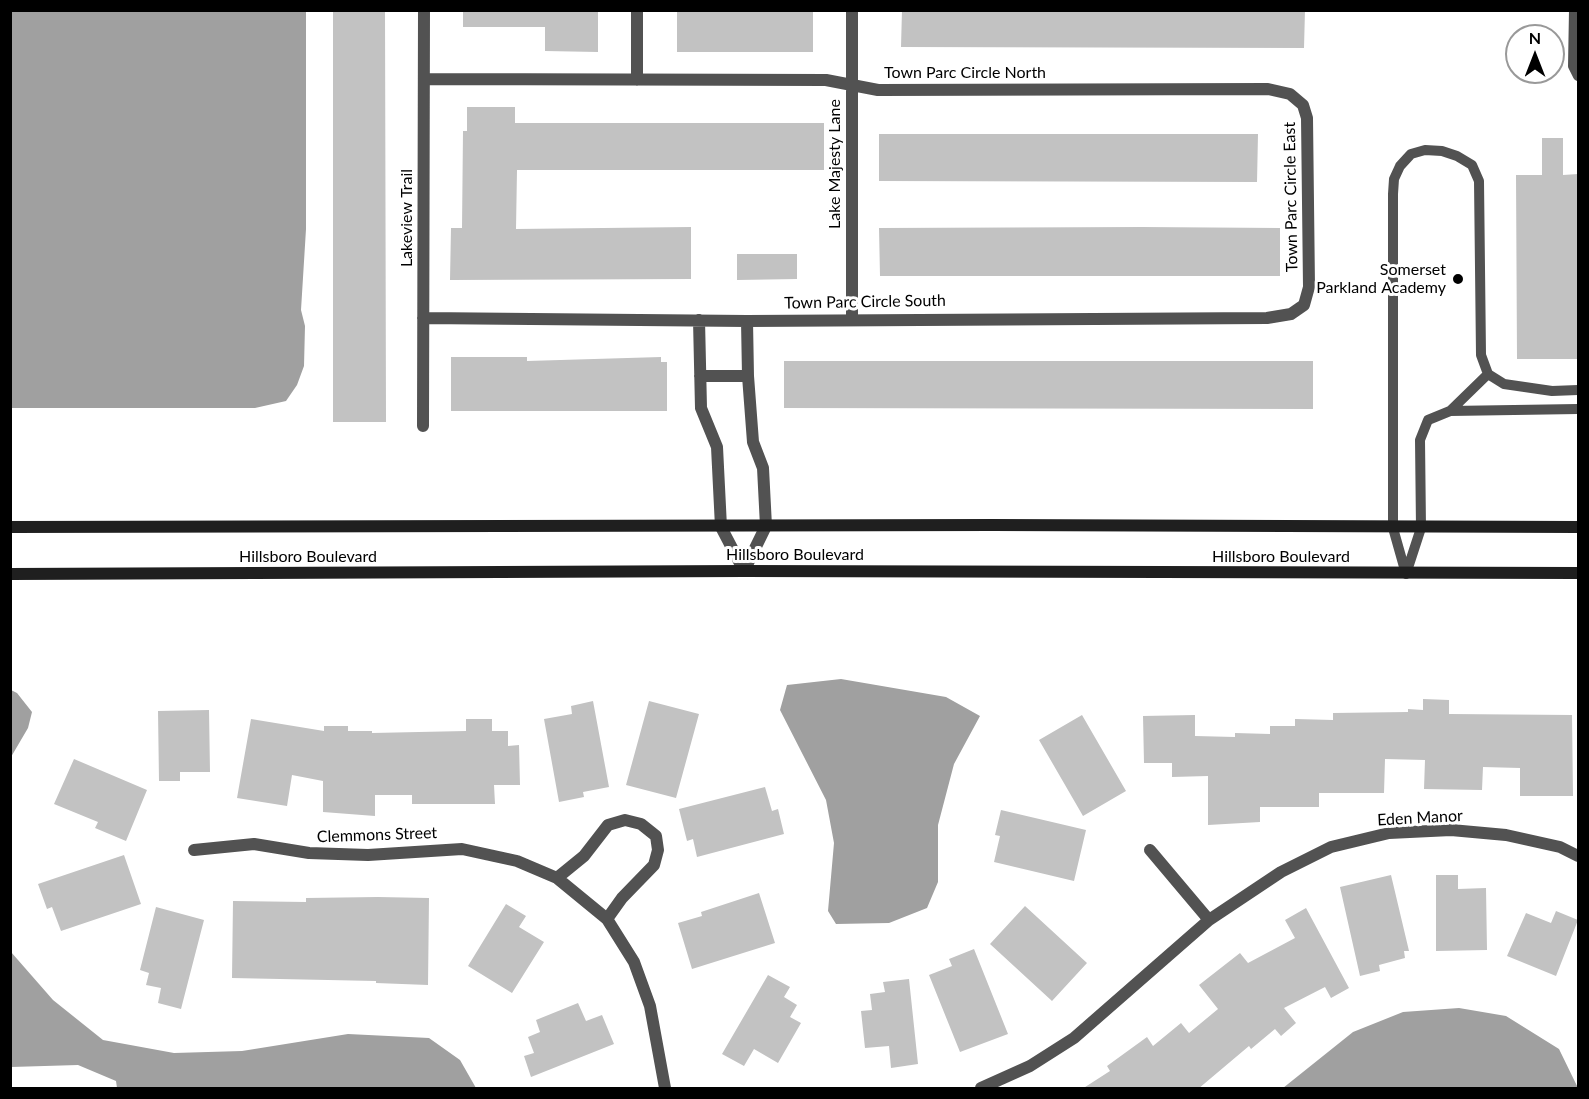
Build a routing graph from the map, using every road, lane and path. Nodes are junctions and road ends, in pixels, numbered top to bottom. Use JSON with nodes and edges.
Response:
{"nodes":[{"id":1,"x":424,"y":10,"type":"edge"},
{"id":2,"x":638,"y":10,"type":"edge"},
{"id":3,"x":852,"y":10,"type":"edge"},
{"id":4,"x":1574,"y":10,"type":"edge"},
{"id":5,"x":1578,"y":76,"type":"edge"},
{"id":6,"x":424,"y":79,"type":"junction"},
{"id":7,"x":637,"y":80,"type":"junction"},
{"id":8,"x":852,"y":85,"type":"junction"},
{"id":9,"x":1290,"y":94,"type":"joint"},
{"id":10,"x":1304,"y":304,"type":"joint"},
{"id":11,"x":423,"y":318,"type":"junction"},
{"id":12,"x":852,"y":318,"type":"junction"},
{"id":13,"x":699,"y":320,"type":"junction"},
{"id":14,"x":747,"y":321,"type":"junction"},
{"id":15,"x":1488,"y":375,"type":"junction"},
{"id":16,"x":700,"y":376,"type":"junction"},
{"id":17,"x":748,"y":376,"type":"junction"},
{"id":18,"x":1578,"y":390,"type":"edge"},
{"id":19,"x":1578,"y":409,"type":"edge"},
{"id":20,"x":1450,"y":411,"type":"junction"},
{"id":21,"x":423,"y":426,"type":"dead end"},
{"id":22,"x":766,"y":526,"type":"junction"},
{"id":23,"x":10,"y":527,"type":"edge"},
{"id":24,"x":721,"y":527,"type":"junction"},
{"id":25,"x":1578,"y":527,"type":"edge"},
{"id":26,"x":1393,"y":528,"type":"junction"},
{"id":27,"x":1421,"y":528,"type":"junction"},
{"id":28,"x":744,"y":571,"type":"junction"},
{"id":29,"x":1578,"y":573,"type":"edge"},
{"id":30,"x":10,"y":574,"type":"edge"},
{"id":31,"x":1406,"y":574,"type":"junction"},
{"id":32,"x":194,"y":850,"type":"dead end"},
{"id":33,"x":1150,"y":850,"type":"dead end"},
{"id":34,"x":1578,"y":856,"type":"edge"},
{"id":35,"x":557,"y":878,"type":"junction"},
{"id":36,"x":607,"y":919,"type":"junction"},
{"id":37,"x":1209,"y":920,"type":"junction"},
{"id":38,"x":665,"y":1089,"type":"edge"},
{"id":39,"x":981,"y":1089,"type":"edge"}],
"edges":[{"from":1,"to":6,"type":"street","name":"Lakeview Trail"},
{"from":2,"to":7,"type":"street"},
{"from":3,"to":8,"type":"street","name":"Lake Majesty Lane"},
{"from":4,"to":5,"type":"lane"},
{"from":6,"to":7,"type":"street","name":"Town Parc Circle North"},
{"from":6,"to":11,"type":"street","name":"Lakeview Trail"},
{"from":7,"to":8,"type":"street","name":"Town Parc Circle North"},
{"from":8,"to":9,"type":"street","name":"Town Parc Circle North"},
{"from":8,"to":12,"type":"street","name":"Lake Majesty Lane"},
{"from":9,"to":10,"type":"street","name":"Town Parc Circle East"},
{"from":10,"to":12,"type":"street","name":"Town Parc Circle South"},
{"from":11,"to":13,"type":"street","name":"Town Parc Circle South"},
{"from":11,"to":21,"type":"street","name":"Lakeview Trail"},
{"from":12,"to":14,"type":"street","name":"Town Parc Circle South"},
{"from":13,"to":14,"type":"street","name":"Town Parc Circle South"},
{"from":13,"to":16,"type":"street"},
{"from":14,"to":17,"type":"street"},
{"from":15,"to":18,"type":"lane"},
{"from":15,"to":20,"type":"lane"},
{"from":15,"to":26,"type":"lane"},
{"from":16,"to":17,"type":"street"},
{"from":16,"to":24,"type":"street"},
{"from":17,"to":22,"type":"street"},
{"from":19,"to":20,"type":"lane"},
{"from":20,"to":27,"type":"lane"},
{"from":22,"to":24,"type":"street","name":"Hillsboro Boulevard"},
{"from":22,"to":26,"type":"street","name":"Hillsboro Boulevard"},
{"from":22,"to":28,"type":"street"},
{"from":23,"to":24,"type":"street","name":"Hillsboro Boulevard"},
{"from":24,"to":28,"type":"street"},
{"from":25,"to":27,"type":"street","name":"Hillsboro Boulevard"},
{"from":26,"to":27,"type":"street","name":"Hillsboro Boulevard"},
{"from":26,"to":31,"type":"lane"},
{"from":27,"to":31,"type":"lane"},
{"from":28,"to":30,"type":"street","name":"Hillsboro Boulevard"},
{"from":28,"to":31,"type":"street","name":"Hillsboro Boulevard"},
{"from":29,"to":31,"type":"street","name":"Hillsboro Boulevard"},
{"from":32,"to":35,"type":"street","name":"Clemmons Street"},
{"from":33,"to":37,"type":"street"},
{"from":34,"to":37,"type":"street","name":"Eden Manor"},
{"from":35,"to":36,"type":"street","name":"Clemmons Street"},
{"from":35,"to":36,"type":"street"},
{"from":36,"to":38,"type":"street","name":"Clemmons Street"},
{"from":37,"to":39,"type":"street","name":"Eden Manor"}]}
